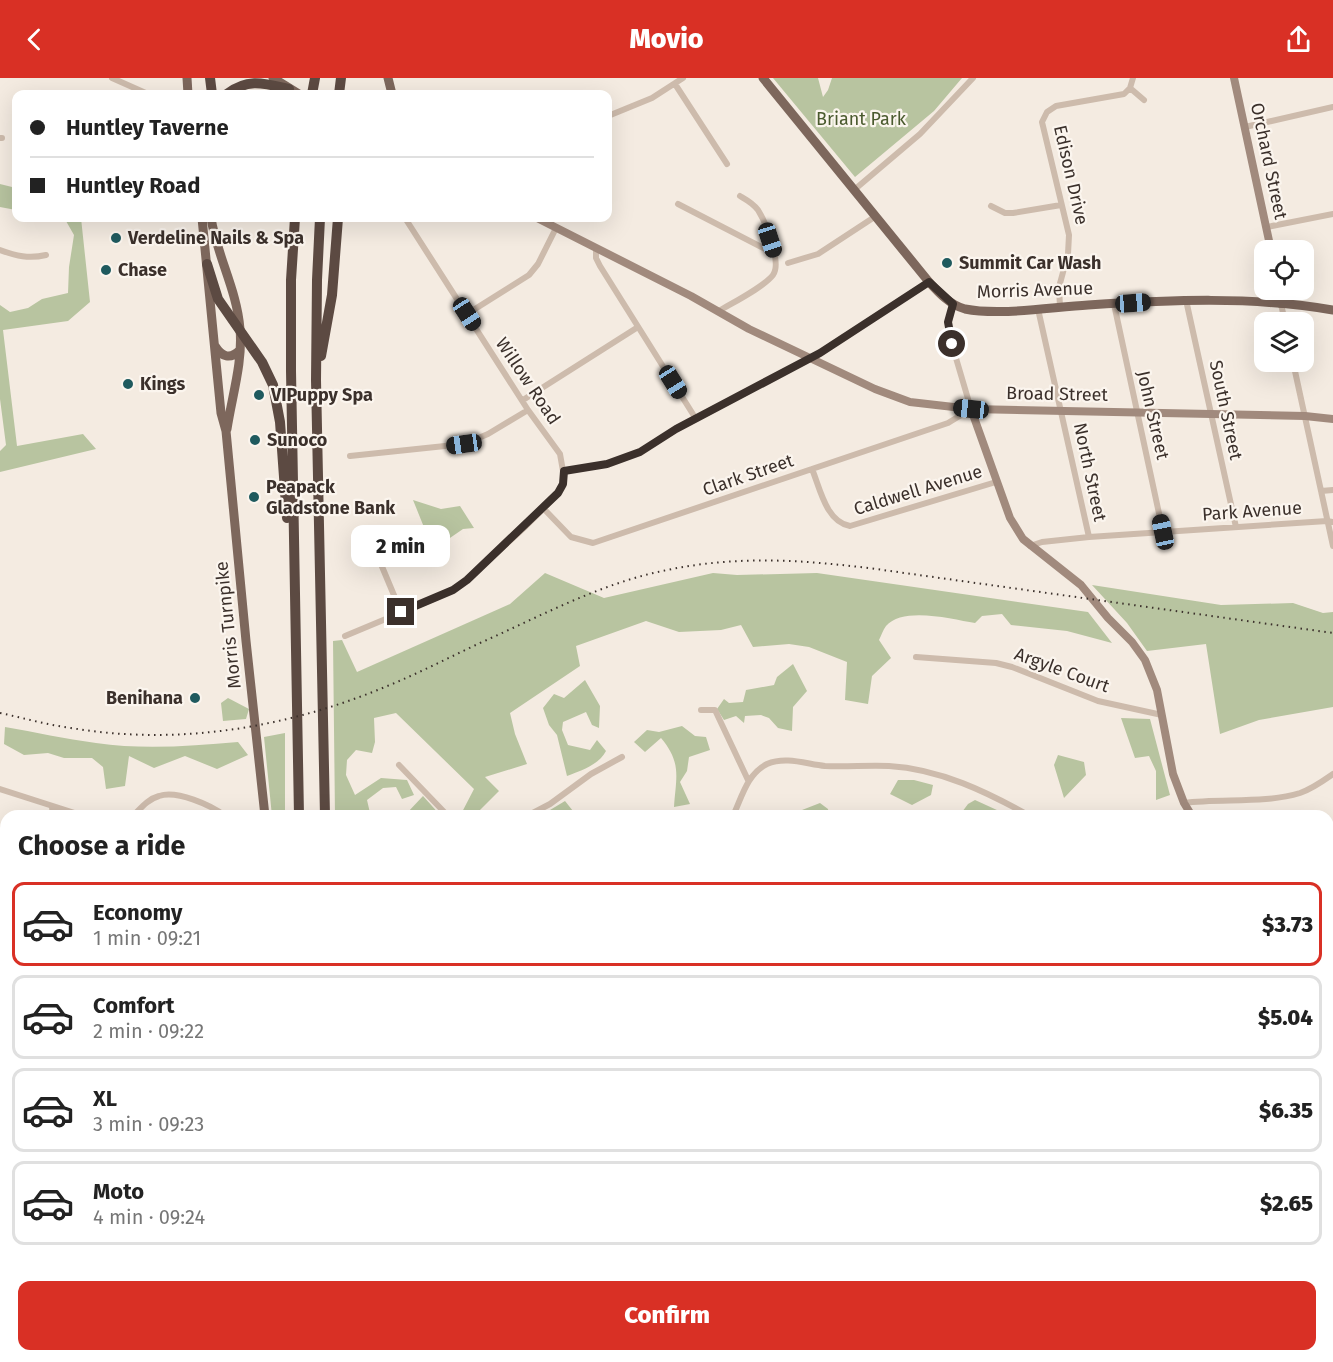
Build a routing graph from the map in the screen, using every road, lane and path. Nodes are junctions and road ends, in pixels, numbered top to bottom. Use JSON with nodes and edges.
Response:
{"nodes":[{"id":1,"x":112,"y":78,"type":"edge"},
{"id":2,"x":273,"y":78,"type":"edge"},
{"id":3,"x":683,"y":78,"type":"edge"},
{"id":4,"x":763,"y":78,"type":"edge"},
{"id":5,"x":972,"y":78,"type":"edge"},
{"id":6,"x":1133,"y":78,"type":"edge"},
{"id":7,"x":1234,"y":78,"type":"edge"},
{"id":8,"x":675,"y":84,"type":"junction"},
{"id":9,"x":1130,"y":88,"type":"junction"},
{"id":10,"x":139,"y":90,"type":"edge"},
{"id":11,"x":232,"y":90,"type":"edge"},
{"id":12,"x":288,"y":90,"type":"edge"},
{"id":13,"x":291,"y":90,"type":"edge"},
{"id":14,"x":1144,"y":100,"type":"dead end"},
{"id":15,"x":1333,"y":107,"type":"edge"},
{"id":16,"x":612,"y":114,"type":"edge"},
{"id":17,"x":1245,"y":127,"type":"junction"},
{"id":18,"x":727,"y":164,"type":"dead end"},
{"id":19,"x":854,"y":190,"type":"junction"},
{"id":20,"x":740,"y":196,"type":"dead end"},
{"id":21,"x":678,"y":204,"type":"dead end"},
{"id":22,"x":1061,"y":205,"type":"junction"},
{"id":23,"x":991,"y":206,"type":"dead end"},
{"id":24,"x":1333,"y":213,"type":"edge"},
{"id":25,"x":876,"y":216,"type":"junction"},
{"id":26,"x":202,"y":222,"type":"edge"},
{"id":27,"x":212,"y":222,"type":"edge"},
{"id":28,"x":295,"y":222,"type":"edge"},
{"id":29,"x":320,"y":222,"type":"edge"},
{"id":30,"x":338,"y":222,"type":"edge"},
{"id":31,"x":408,"y":222,"type":"edge"},
{"id":32,"x":545,"y":222,"type":"edge"},
{"id":33,"x":1267,"y":227,"type":"junction"},
{"id":34,"x":556,"y":228,"type":"junction"},
{"id":35,"x":1269,"y":240,"type":"edge"},
{"id":36,"x":596,"y":248,"type":"junction"},
{"id":37,"x":0,"y":250,"type":"edge"},
{"id":38,"x":775,"y":254,"type":"junction"},
{"id":39,"x":46,"y":255,"type":"dead end"},
{"id":40,"x":207,"y":264,"type":"junction"},
{"id":41,"x":788,"y":264,"type":"dead end"},
{"id":42,"x":929,"y":282,"type":"junction"},
{"id":43,"x":1186,"y":300,"type":"junction"},
{"id":44,"x":1280,"y":300,"type":"edge"},
{"id":45,"x":953,"y":304,"type":"junction"},
{"id":46,"x":1114,"y":304,"type":"junction"},
{"id":47,"x":1281,"y":304,"type":"junction"},
{"id":48,"x":1060,"y":307,"type":"junction"},
{"id":49,"x":1038,"y":309,"type":"junction"},
{"id":50,"x":1333,"y":310,"type":"edge"},
{"id":51,"x":719,"y":311,"type":"junction"},
{"id":52,"x":1283,"y":312,"type":"edge"},
{"id":53,"x":467,"y":314,"type":"junction"},
{"id":54,"x":639,"y":327,"type":"junction"},
{"id":55,"x":240,"y":332,"type":"junction"},
{"id":56,"x":215,"y":345,"type":"junction"},
{"id":57,"x":240,"y":350,"type":"junction"},
{"id":58,"x":811,"y":358,"type":"junction"},
{"id":59,"x":1295,"y":372,"type":"edge"},
{"id":60,"x":316,"y":380,"type":"junction"},
{"id":61,"x":523,"y":400,"type":"junction"},
{"id":62,"x":971,"y":409,"type":"junction"},
{"id":63,"x":528,"y":410,"type":"junction"},
{"id":64,"x":1061,"y":410,"type":"junction"},
{"id":65,"x":1137,"y":411,"type":"junction"},
{"id":66,"x":1212,"y":414,"type":"junction"},
{"id":67,"x":1305,"y":416,"type":"junction"},
{"id":68,"x":696,"y":419,"type":"junction"},
{"id":69,"x":1333,"y":419,"type":"edge"},
{"id":70,"x":226,"y":431,"type":"junction"},
{"id":71,"x":350,"y":456,"type":"dead end"},
{"id":72,"x":812,"y":469,"type":"junction"},
{"id":73,"x":564,"y":471,"type":"junction"},
{"id":74,"x":996,"y":482,"type":"junction"},
{"id":75,"x":1333,"y":490,"type":"edge"},
{"id":76,"x":1321,"y":491,"type":"junction"},
{"id":77,"x":543,"y":508,"type":"junction"},
{"id":78,"x":1330,"y":521,"type":"edge"},
{"id":79,"x":1236,"y":527,"type":"junction"},
{"id":80,"x":1163,"y":532,"type":"junction"},
{"id":81,"x":1089,"y":537,"type":"junction"},
{"id":82,"x":379,"y":540,"type":"dead end"},
{"id":83,"x":1029,"y":546,"type":"junction"},
{"id":84,"x":1333,"y":546,"type":"edge"},
{"id":85,"x":401,"y":612,"type":"junction"},
{"id":86,"x":345,"y":636,"type":"dead end"},
{"id":87,"x":296,"y":656,"type":"junction"},
{"id":88,"x":916,"y":657,"type":"dead end"},
{"id":89,"x":701,"y":710,"type":"dead end"},
{"id":90,"x":1162,"y":715,"type":"junction"},
{"id":91,"x":622,"y":757,"type":"dead end"},
{"id":92,"x":399,"y":765,"type":"dead end"},
{"id":93,"x":1333,"y":774,"type":"edge"},
{"id":94,"x":748,"y":780,"type":"junction"},
{"id":95,"x":0,"y":789,"type":"edge"},
{"id":96,"x":1184,"y":803,"type":"junction"},
{"id":97,"x":52,"y":807,"type":"junction"},
{"id":98,"x":52,"y":810,"type":"edge"},
{"id":99,"x":63,"y":810,"type":"edge"},
{"id":100,"x":139,"y":810,"type":"edge"},
{"id":101,"x":215,"y":810,"type":"edge"},
{"id":102,"x":264,"y":810,"type":"edge"},
{"id":103,"x":299,"y":810,"type":"edge"},
{"id":104,"x":325,"y":810,"type":"edge"},
{"id":105,"x":442,"y":810,"type":"edge"},
{"id":106,"x":538,"y":810,"type":"edge"},
{"id":107,"x":736,"y":810,"type":"edge"},
{"id":108,"x":1017,"y":810,"type":"edge"},
{"id":109,"x":1188,"y":810,"type":"edge"}],
"edges":[{"from":1,"to":10,"type":"street"},
{"from":2,"to":13,"type":"main road"},
{"from":3,"to":8,"type":"street"},
{"from":4,"to":19,"type":"main road"},
{"from":5,"to":19,"type":"street"},
{"from":6,"to":9,"type":"street"},
{"from":7,"to":17,"type":"main road","name":"Orchard Street"},
{"from":8,"to":16,"type":"street"},
{"from":8,"to":18,"type":"street"},
{"from":9,"to":14,"type":"street"},
{"from":9,"to":22,"type":"street","name":"Edison Drive"},
{"from":11,"to":12,"type":"highway"},
{"from":15,"to":17,"type":"street"},
{"from":17,"to":33,"type":"main road","name":"Orchard Street"},
{"from":19,"to":25,"type":"main road"},
{"from":20,"to":38,"type":"street"},
{"from":21,"to":38,"type":"street"},
{"from":22,"to":23,"type":"street"},
{"from":22,"to":48,"type":"street","name":"Edison Drive"},
{"from":24,"to":33,"type":"street"},
{"from":25,"to":41,"type":"street"},
{"from":25,"to":42,"type":"main road"},
{"from":26,"to":40,"type":"main road","name":"Morris Turnpike"},
{"from":27,"to":55,"type":"main road","name":"Morris Turnpike"},
{"from":28,"to":87,"type":"highway"},
{"from":29,"to":60,"type":"highway"},
{"from":30,"to":60,"type":"highway"},
{"from":31,"to":53,"type":"street","name":"Willow Road"},
{"from":32,"to":34,"type":"main road","name":"Broad Street"},
{"from":33,"to":35,"type":"main road","name":"Orchard Street"},
{"from":34,"to":36,"type":"main road","name":"Broad Street"},
{"from":34,"to":53,"type":"street"},
{"from":36,"to":51,"type":"main road","name":"Broad Street"},
{"from":36,"to":54,"type":"street"},
{"from":37,"to":39,"type":"street"},
{"from":38,"to":51,"type":"street"},
{"from":40,"to":55,"type":"highway"},
{"from":40,"to":56,"type":"main road","name":"Morris Turnpike"},
{"from":42,"to":45,"type":"main road"},
{"from":42,"to":58,"type":"street"},
{"from":43,"to":46,"type":"main road","name":"Morris Avenue"},
{"from":43,"to":47,"type":"main road","name":"Morris Avenue"},
{"from":43,"to":66,"type":"street","name":"South Street"},
{"from":44,"to":47,"type":"main road"},
{"from":45,"to":49,"type":"main road","name":"Morris Avenue"},
{"from":45,"to":62,"type":"street"},
{"from":46,"to":48,"type":"main road","name":"Morris Avenue"},
{"from":46,"to":65,"type":"street","name":"John Street"},
{"from":47,"to":50,"type":"main road","name":"Morris Avenue"},
{"from":47,"to":52,"type":"street"},
{"from":48,"to":49,"type":"main road","name":"Morris Avenue"},
{"from":49,"to":64,"type":"street","name":"North Street"},
{"from":51,"to":58,"type":"main road","name":"Broad Street"},
{"from":53,"to":61,"type":"street","name":"Willow Road"},
{"from":54,"to":61,"type":"street"},
{"from":54,"to":68,"type":"street"},
{"from":55,"to":57,"type":"main road","name":"Morris Turnpike"},
{"from":55,"to":87,"type":"highway"},
{"from":56,"to":57,"type":"main road"},
{"from":56,"to":70,"type":"main road","name":"Morris Turnpike"},
{"from":57,"to":70,"type":"main road","name":"Morris Turnpike"},
{"from":58,"to":62,"type":"main road","name":"Broad Street"},
{"from":58,"to":68,"type":"street"},
{"from":59,"to":67,"type":"street"},
{"from":60,"to":104,"type":"highway"},
{"from":61,"to":63,"type":"street","name":"Willow Road"},
{"from":62,"to":64,"type":"main road","name":"Broad Street"},
{"from":62,"to":72,"type":"street","name":"Clark Street"},
{"from":62,"to":74,"type":"main road"},
{"from":63,"to":71,"type":"street"},
{"from":63,"to":73,"type":"street","name":"Willow Road"},
{"from":64,"to":65,"type":"main road","name":"Broad Street"},
{"from":64,"to":81,"type":"street","name":"North Street"},
{"from":65,"to":66,"type":"main road","name":"Broad Street"},
{"from":65,"to":80,"type":"street","name":"John Street"},
{"from":66,"to":67,"type":"main road","name":"Broad Street"},
{"from":66,"to":79,"type":"street","name":"South Street"},
{"from":67,"to":69,"type":"main road","name":"Broad Street"},
{"from":67,"to":76,"type":"street"},
{"from":68,"to":73,"type":"street"},
{"from":70,"to":102,"type":"main road","name":"Morris Turnpike"},
{"from":72,"to":74,"type":"street","name":"Caldwell Avenue"},
{"from":72,"to":77,"type":"street","name":"Clark Street"},
{"from":73,"to":77,"type":"street"},
{"from":74,"to":83,"type":"main road"},
{"from":75,"to":76,"type":"street"},
{"from":76,"to":78,"type":"street"},
{"from":77,"to":85,"type":"street"},
{"from":78,"to":79,"type":"street","name":"Park Avenue"},
{"from":78,"to":84,"type":"street"},
{"from":79,"to":80,"type":"street","name":"Park Avenue"},
{"from":80,"to":81,"type":"street","name":"Park Avenue"},
{"from":81,"to":83,"type":"street","name":"Park Avenue"},
{"from":82,"to":85,"type":"street"},
{"from":83,"to":90,"type":"main road"},
{"from":85,"to":86,"type":"street"},
{"from":87,"to":103,"type":"highway"},
{"from":88,"to":90,"type":"street","name":"Argyle Court"},
{"from":89,"to":94,"type":"street"},
{"from":90,"to":96,"type":"main road"},
{"from":91,"to":106,"type":"street"},
{"from":92,"to":105,"type":"street"},
{"from":93,"to":96,"type":"street"},
{"from":94,"to":107,"type":"street"},
{"from":94,"to":108,"type":"street"},
{"from":95,"to":97,"type":"street"},
{"from":96,"to":109,"type":"main road"},
{"from":97,"to":98,"type":"street"},
{"from":97,"to":99,"type":"street"},
{"from":100,"to":101,"type":"street"}]}
